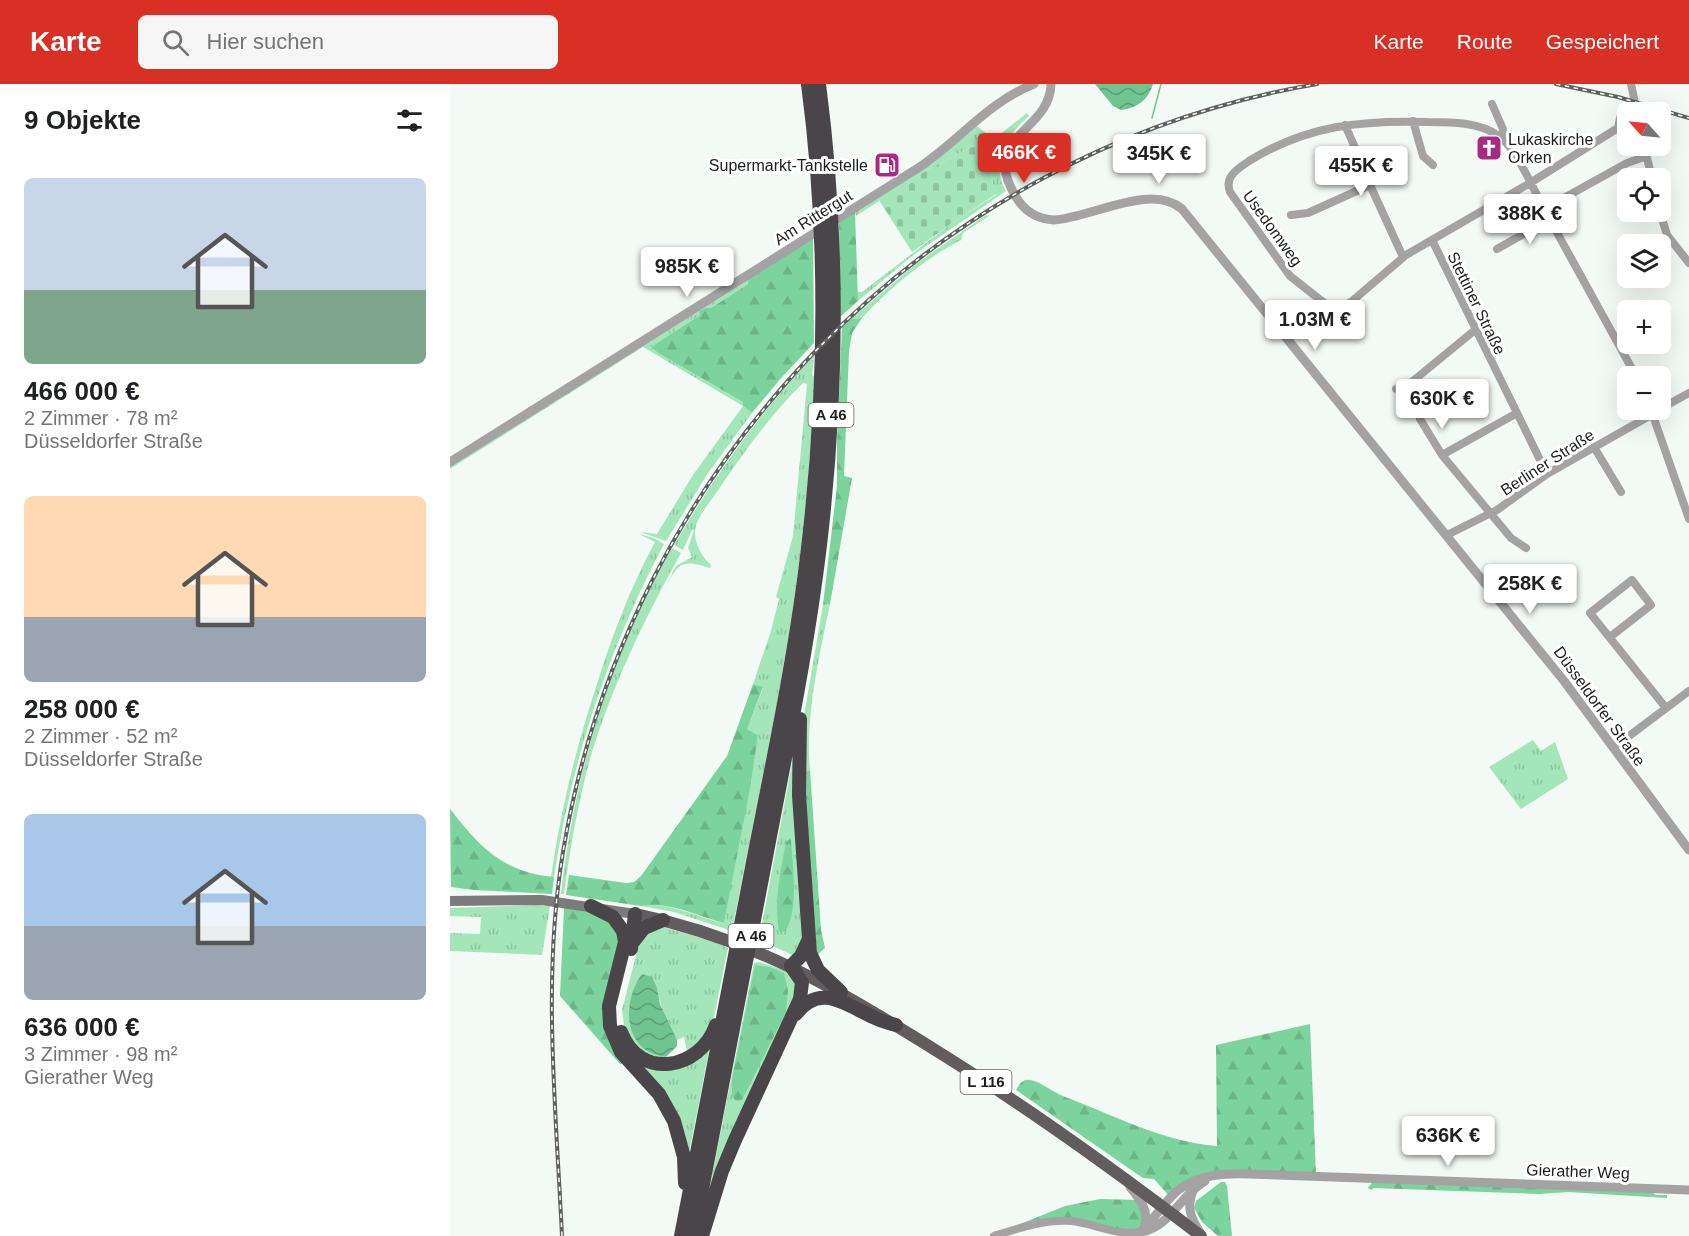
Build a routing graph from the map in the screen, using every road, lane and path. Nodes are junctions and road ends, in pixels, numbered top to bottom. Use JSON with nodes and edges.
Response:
{"nodes":[{"id":1,"x":808,"y":84,"type":"edge"},
{"id":2,"x":819,"y":84,"type":"edge"},
{"id":3,"x":1034,"y":84,"type":"edge"},
{"id":4,"x":1051,"y":84,"type":"edge"},
{"id":5,"x":1631,"y":84,"type":"edge"},
{"id":6,"x":1635,"y":102,"type":"edge"},
{"id":7,"x":1491,"y":104,"type":"dead end"},
{"id":8,"x":1413,"y":122,"type":"junction"},
{"id":9,"x":1345,"y":125,"type":"junction"},
{"id":10,"x":1617,"y":130,"type":"edge"},
{"id":11,"x":1502,"y":138,"type":"junction"},
{"id":12,"x":1647,"y":156,"type":"joint"},
{"id":13,"x":1433,"y":165,"type":"dead end"},
{"id":14,"x":1650,"y":168,"type":"edge"},
{"id":15,"x":1530,"y":183,"type":"junction"},
{"id":16,"x":1370,"y":186,"type":"junction"},
{"id":17,"x":1544,"y":209,"type":"junction"},
{"id":18,"x":1291,"y":215,"type":"dead end"},
{"id":19,"x":1550,"y":219,"type":"junction"},
{"id":20,"x":1663,"y":222,"type":"edge"},
{"id":21,"x":1432,"y":240,"type":"junction"},
{"id":22,"x":1497,"y":249,"type":"dead end"},
{"id":23,"x":1403,"y":257,"type":"junction"},
{"id":24,"x":1689,"y":263,"type":"edge"},
{"id":25,"x":1475,"y":330,"type":"junction"},
{"id":26,"x":1631,"y":366,"type":"edge"},
{"id":27,"x":1396,"y":389,"type":"dead end"},
{"id":28,"x":1689,"y":393,"type":"edge"},
{"id":29,"x":1671,"y":402,"type":"edge"},
{"id":30,"x":1517,"y":413,"type":"junction"},
{"id":31,"x":1420,"y":419,"type":"dead end"},
{"id":32,"x":1639,"y":420,"type":"edge"},
{"id":33,"x":1659,"y":420,"type":"edge"},
{"id":34,"x":1594,"y":447,"type":"junction"},
{"id":35,"x":1442,"y":455,"type":"junction"},
{"id":36,"x":450,"y":462,"type":"edge"},
{"id":37,"x":1547,"y":474,"type":"junction"},
{"id":38,"x":1621,"y":492,"type":"dead end"},
{"id":39,"x":1490,"y":513,"type":"junction"},
{"id":40,"x":1689,"y":519,"type":"edge"},
{"id":41,"x":1447,"y":535,"type":"junction"},
{"id":42,"x":1526,"y":548,"type":"dead end"},
{"id":43,"x":807,"y":636,"type":"junction"},
{"id":44,"x":1610,"y":637,"type":"junction"},
{"id":45,"x":1689,"y":691,"type":"edge"},
{"id":46,"x":1666,"y":708,"type":"junction"},
{"id":47,"x":1612,"y":748,"type":"junction"},
{"id":48,"x":1689,"y":850,"type":"edge"},
{"id":49,"x":450,"y":901,"type":"edge"},
{"id":50,"x":591,"y":906,"type":"junction"},
{"id":51,"x":635,"y":914,"type":"junction"},
{"id":52,"x":663,"y":920,"type":"junction"},
{"id":53,"x":808,"y":936,"type":"junction"},
{"id":54,"x":628,"y":943,"type":"junction"},
{"id":55,"x":791,"y":966,"type":"junction"},
{"id":56,"x":731,"y":974,"type":"junction"},
{"id":57,"x":841,"y":992,"type":"junction"},
{"id":58,"x":896,"y":1025,"type":"junction"},
{"id":59,"x":788,"y":1026,"type":"junction"},
{"id":60,"x":1116,"y":1172,"type":"junction"},
{"id":61,"x":1215,"y":1176,"type":"junction"},
{"id":62,"x":1196,"y":1186,"type":"junction"},
{"id":63,"x":1689,"y":1190,"type":"edge"},
{"id":64,"x":1167,"y":1210,"type":"junction"},
{"id":65,"x":1140,"y":1232,"type":"junction"},
{"id":66,"x":685,"y":1236,"type":"edge"},
{"id":67,"x":702,"y":1236,"type":"edge"},
{"id":68,"x":994,"y":1236,"type":"edge"},
{"id":69,"x":1202,"y":1236,"type":"edge"}],
"edges":[{"from":1,"to":56,"type":"highway","number":"A 46"},
{"from":2,"to":43,"type":"highway","number":"A 46"},
{"from":3,"to":36,"type":"street","name":"Am Rittergut"},
{"from":4,"to":41,"type":"street","name":"Düsseldorfer Straße"},
{"from":5,"to":6,"type":"street"},
{"from":7,"to":11,"type":"street"},
{"from":8,"to":9,"type":"street"},
{"from":8,"to":11,"type":"street"},
{"from":8,"to":13,"type":"street"},
{"from":9,"to":16,"type":"street"},
{"from":9,"to":23,"type":"street","name":"Usedomweg"},
{"from":10,"to":15,"type":"street"},
{"from":11,"to":15,"type":"street"},
{"from":12,"to":14,"type":"street"},
{"from":12,"to":17,"type":"street"},
{"from":15,"to":17,"type":"street"},
{"from":15,"to":21,"type":"street"},
{"from":16,"to":18,"type":"street"},
{"from":16,"to":23,"type":"street"},
{"from":17,"to":19,"type":"street"},
{"from":19,"to":22,"type":"street"},
{"from":19,"to":26,"type":"street"},
{"from":20,"to":24,"type":"street"},
{"from":21,"to":23,"type":"street"},
{"from":21,"to":25,"type":"street","name":"Stettiner Straße"},
{"from":25,"to":27,"type":"street"},
{"from":25,"to":30,"type":"street","name":"Stettiner Straße"},
{"from":28,"to":29,"type":"street","name":"Berliner Straße"},
{"from":30,"to":35,"type":"street"},
{"from":30,"to":37,"type":"street","name":"Stettiner Straße"},
{"from":31,"to":35,"type":"street"},
{"from":32,"to":34,"type":"street","name":"Berliner Straße"},
{"from":33,"to":40,"type":"street"},
{"from":34,"to":37,"type":"street","name":"Berliner Straße"},
{"from":34,"to":38,"type":"street"},
{"from":35,"to":39,"type":"street"},
{"from":37,"to":39,"type":"street","name":"Berliner Straße"},
{"from":39,"to":41,"type":"street","name":"Berliner Straße"},
{"from":39,"to":42,"type":"street"},
{"from":41,"to":47,"type":"street","name":"Düsseldorfer Straße"},
{"from":43,"to":53,"type":"highway"},
{"from":43,"to":66,"type":"highway","number":"A 46"},
{"from":44,"to":44,"type":"street"},
{"from":44,"to":46,"type":"street"},
{"from":45,"to":46,"type":"street"},
{"from":46,"to":47,"type":"street"},
{"from":47,"to":48,"type":"street","name":"Düsseldorfer Straße"},
{"from":49,"to":50,"type":"main road","number":"L 116"},
{"from":50,"to":51,"type":"main road","number":"L 116"},
{"from":50,"to":54,"type":"highway"},
{"from":51,"to":52,"type":"main road","number":"L 116"},
{"from":51,"to":54,"type":"highway"},
{"from":52,"to":54,"type":"highway"},
{"from":52,"to":55,"type":"main road","number":"L 116"},
{"from":53,"to":55,"type":"highway"},
{"from":53,"to":57,"type":"highway"},
{"from":54,"to":56,"type":"highway"},
{"from":54,"to":66,"type":"highway"},
{"from":55,"to":57,"type":"main road","number":"L 116"},
{"from":55,"to":59,"type":"highway"},
{"from":56,"to":66,"type":"highway","number":"A 46"},
{"from":57,"to":58,"type":"main road","number":"L 116"},
{"from":58,"to":59,"type":"highway"},
{"from":58,"to":60,"type":"main road","number":"L 116"},
{"from":59,"to":67,"type":"highway"},
{"from":60,"to":64,"type":"main road","number":"L 116"},
{"from":60,"to":65,"type":"street"},
{"from":61,"to":62,"type":"street","name":"Gierather Weg"},
{"from":61,"to":63,"type":"street","name":"Gierather Weg"},
{"from":61,"to":64,"type":"street","name":"Gierather Weg"},
{"from":62,"to":64,"type":"street","name":"Gierather Weg"},
{"from":62,"to":69,"type":"street"},
{"from":64,"to":65,"type":"street"},
{"from":64,"to":69,"type":"main road","number":"L 116"},
{"from":65,"to":68,"type":"street"}]}
